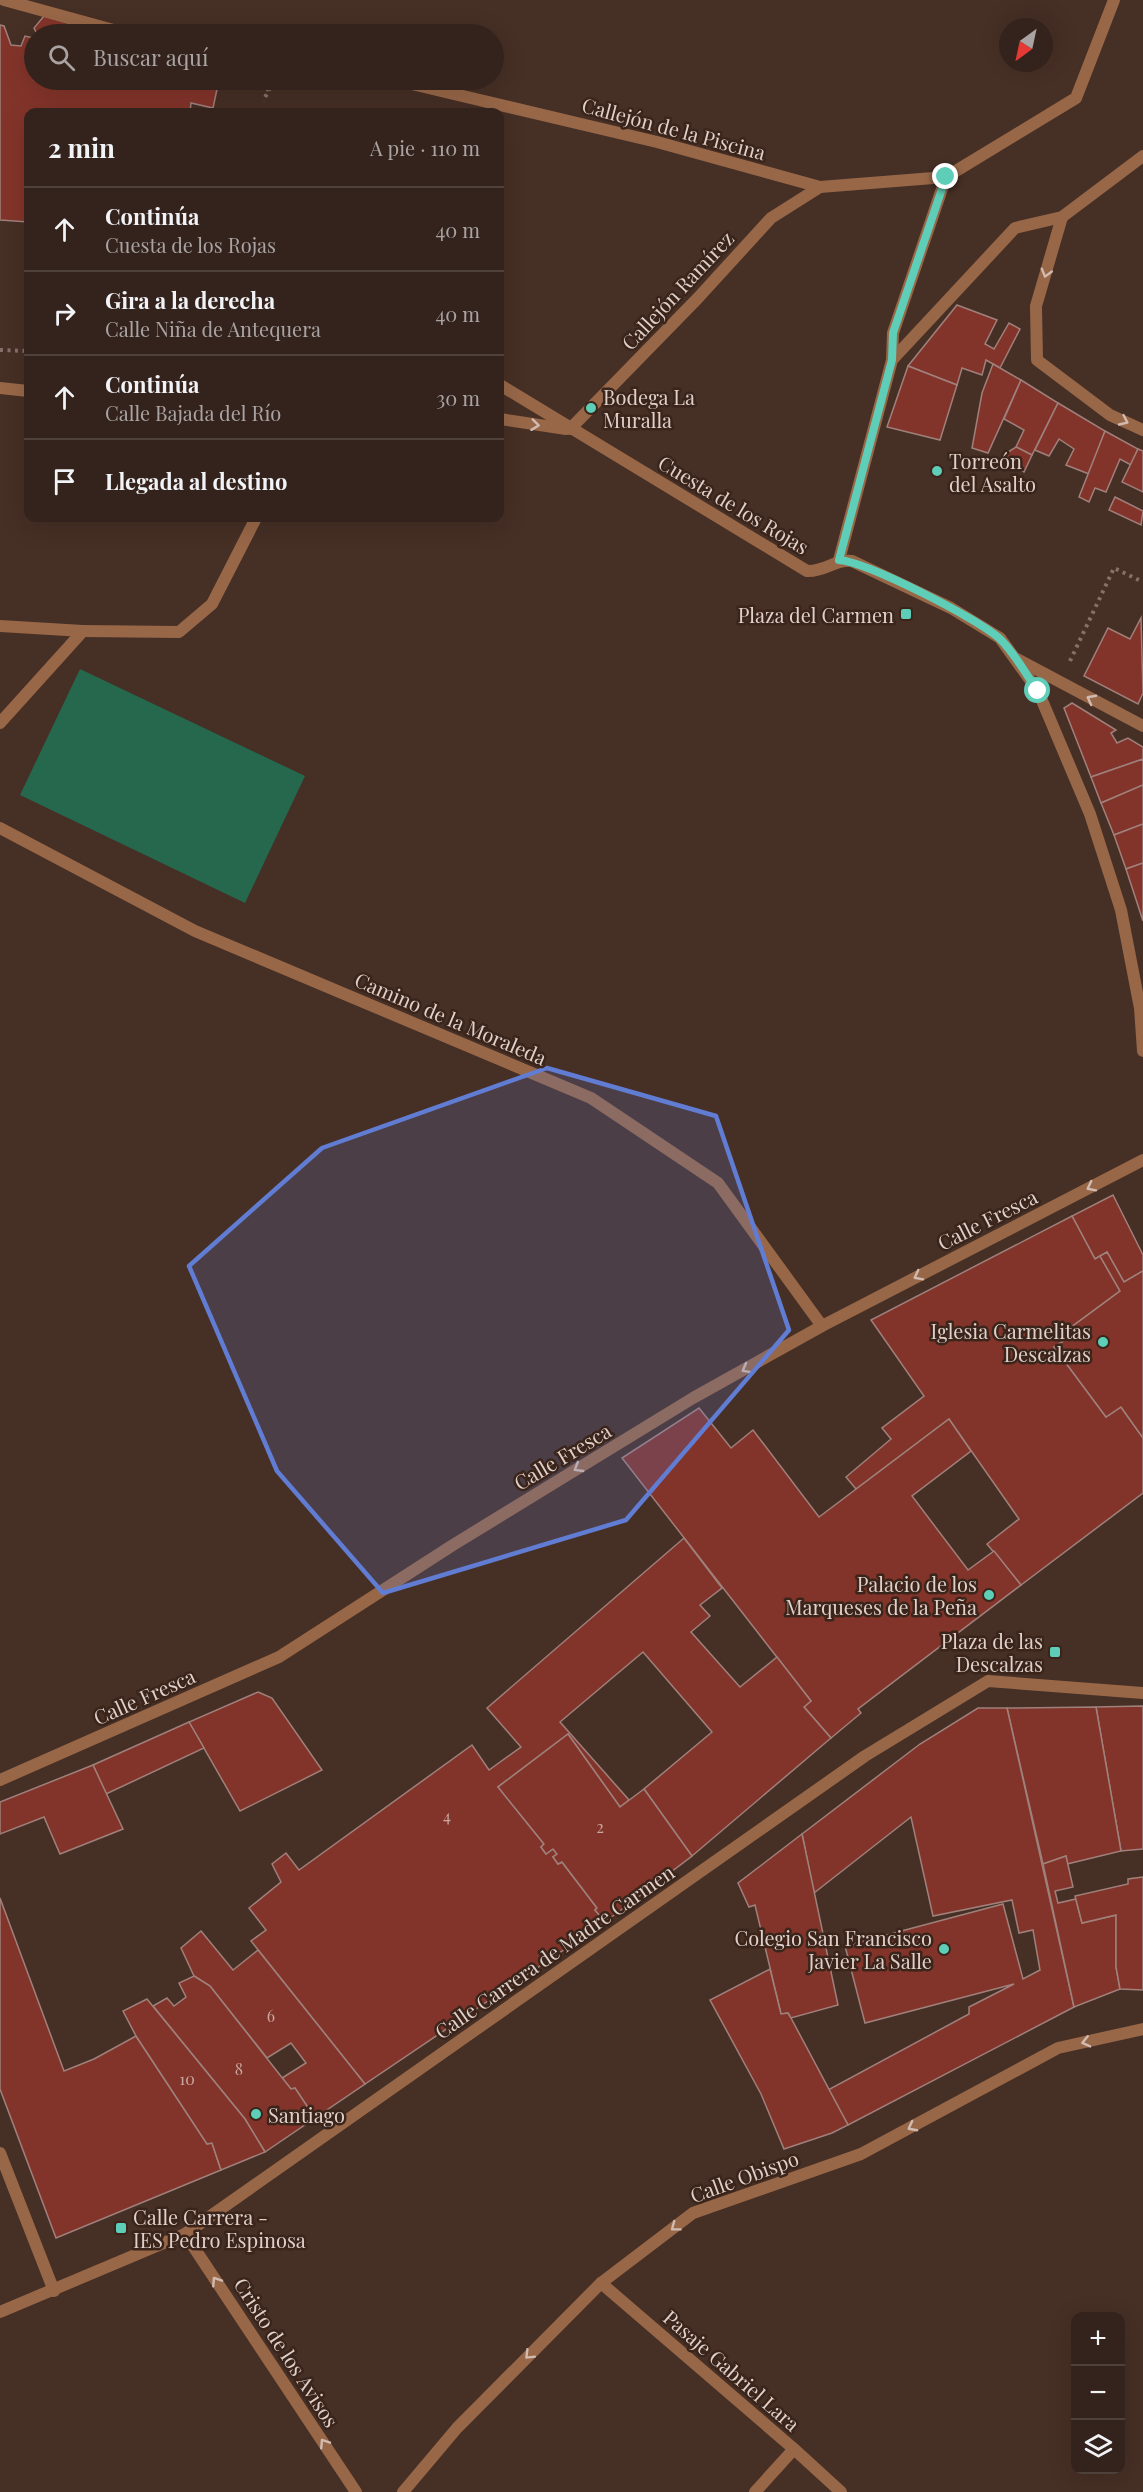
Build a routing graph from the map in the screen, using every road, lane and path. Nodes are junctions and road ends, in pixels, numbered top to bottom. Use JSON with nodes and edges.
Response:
{"nodes":[{"id":1,"x":4,"y":0,"type":"edge"},
{"id":2,"x":1114,"y":0,"type":"edge"},
{"id":3,"x":92,"y":24,"type":"edge"},
{"id":4,"x":269,"y":90,"type":"edge"},
{"id":5,"x":437,"y":90,"type":"edge"},
{"id":6,"x":263,"y":101,"type":"dead end"},
{"id":7,"x":1143,"y":156,"type":"edge"},
{"id":8,"x":946,"y":177,"type":"junction"},
{"id":9,"x":820,"y":187,"type":"junction"},
{"id":10,"x":1062,"y":216,"type":"junction"},
{"id":11,"x":0,"y":350,"type":"edge"},
{"id":12,"x":24,"y":351,"type":"edge"},
{"id":13,"x":892,"y":360,"type":"junction"},
{"id":14,"x":0,"y":388,"type":"edge"},
{"id":15,"x":504,"y":388,"type":"edge"},
{"id":16,"x":24,"y":390,"type":"edge"},
{"id":17,"x":504,"y":420,"type":"edge"},
{"id":18,"x":570,"y":429,"type":"junction"},
{"id":19,"x":1143,"y":430,"type":"edge"},
{"id":20,"x":253,"y":522,"type":"edge"},
{"id":21,"x":839,"y":560,"type":"junction"},
{"id":22,"x":1143,"y":582,"type":"edge"},
{"id":23,"x":0,"y":626,"type":"edge"},
{"id":24,"x":83,"y":631,"type":"junction"},
{"id":25,"x":1014,"y":658,"type":"junction"},
{"id":26,"x":1069,"y":663,"type":"dead end"},
{"id":27,"x":0,"y":723,"type":"edge"},
{"id":28,"x":1143,"y":726,"type":"edge"},
{"id":29,"x":0,"y":828,"type":"edge"},
{"id":30,"x":1143,"y":1052,"type":"edge"},
{"id":31,"x":1143,"y":1160,"type":"edge"},
{"id":32,"x":822,"y":1326,"type":"junction"},
{"id":33,"x":1143,"y":1693,"type":"edge"},
{"id":34,"x":0,"y":1780,"type":"edge"},
{"id":35,"x":1143,"y":2029,"type":"edge"},
{"id":36,"x":0,"y":2153,"type":"edge"},
{"id":37,"x":185,"y":2234,"type":"junction"},
{"id":38,"x":601,"y":2283,"type":"junction"},
{"id":39,"x":54,"y":2291,"type":"junction"},
{"id":40,"x":0,"y":2312,"type":"edge"},
{"id":41,"x":794,"y":2449,"type":"junction"},
{"id":42,"x":356,"y":2492,"type":"edge"},
{"id":43,"x":403,"y":2492,"type":"edge"},
{"id":44,"x":755,"y":2492,"type":"edge"},
{"id":45,"x":841,"y":2492,"type":"edge"}],
"edges":[{"from":1,"to":3,"type":"street"},
{"from":2,"to":8,"type":"street"},
{"from":4,"to":6,"type":"path"},
{"from":5,"to":9,"type":"street","name":"Callejón de la Piscina"},
{"from":7,"to":10,"type":"street"},
{"from":8,"to":9,"type":"street","name":"Callejón de la Piscina"},
{"from":8,"to":13,"type":"street"},
{"from":9,"to":18,"type":"street","name":"Callejón Ramírez"},
{"from":10,"to":13,"type":"street"},
{"from":10,"to":19,"type":"street","one_way":true},
{"from":11,"to":12,"type":"path"},
{"from":13,"to":21,"type":"street"},
{"from":14,"to":16,"type":"street"},
{"from":15,"to":18,"type":"street","name":"Cuesta de los Rojas"},
{"from":17,"to":18,"type":"street","one_way":true},
{"from":18,"to":21,"type":"street","name":"Cuesta de los Rojas"},
{"from":20,"to":24,"type":"street"},
{"from":21,"to":25,"type":"street"},
{"from":22,"to":26,"type":"path"},
{"from":23,"to":24,"type":"street"},
{"from":24,"to":27,"type":"street"},
{"from":28,"to":25,"type":"street","one_way":true},
{"from":25,"to":30,"type":"street"},
{"from":29,"to":32,"type":"street","name":"Camino de la Moraleda"},
{"from":31,"to":32,"type":"street","name":"Calle Fresca","one_way":true},
{"from":32,"to":34,"type":"street","name":"Calle Fresca","one_way":true},
{"from":33,"to":37,"type":"street","name":"Calle Carrera de Madre Carmen"},
{"from":35,"to":38,"type":"street","name":"Calle Obispo","one_way":true},
{"from":36,"to":39,"type":"street"},
{"from":37,"to":39,"type":"street","name":"Calle Carrera de Madre Carmen"},
{"from":42,"to":37,"type":"street","name":"Cristo de los Avisos","one_way":true},
{"from":38,"to":41,"type":"street","name":"Pasaje Gabriel Lara"},
{"from":38,"to":43,"type":"street","name":"Calle Obispo","one_way":true},
{"from":39,"to":40,"type":"street","name":"Calle Carrera de Madre Carmen"},
{"from":41,"to":44,"type":"street","name":"Pasaje Gabriel Lara"},
{"from":41,"to":45,"type":"street"}]}
